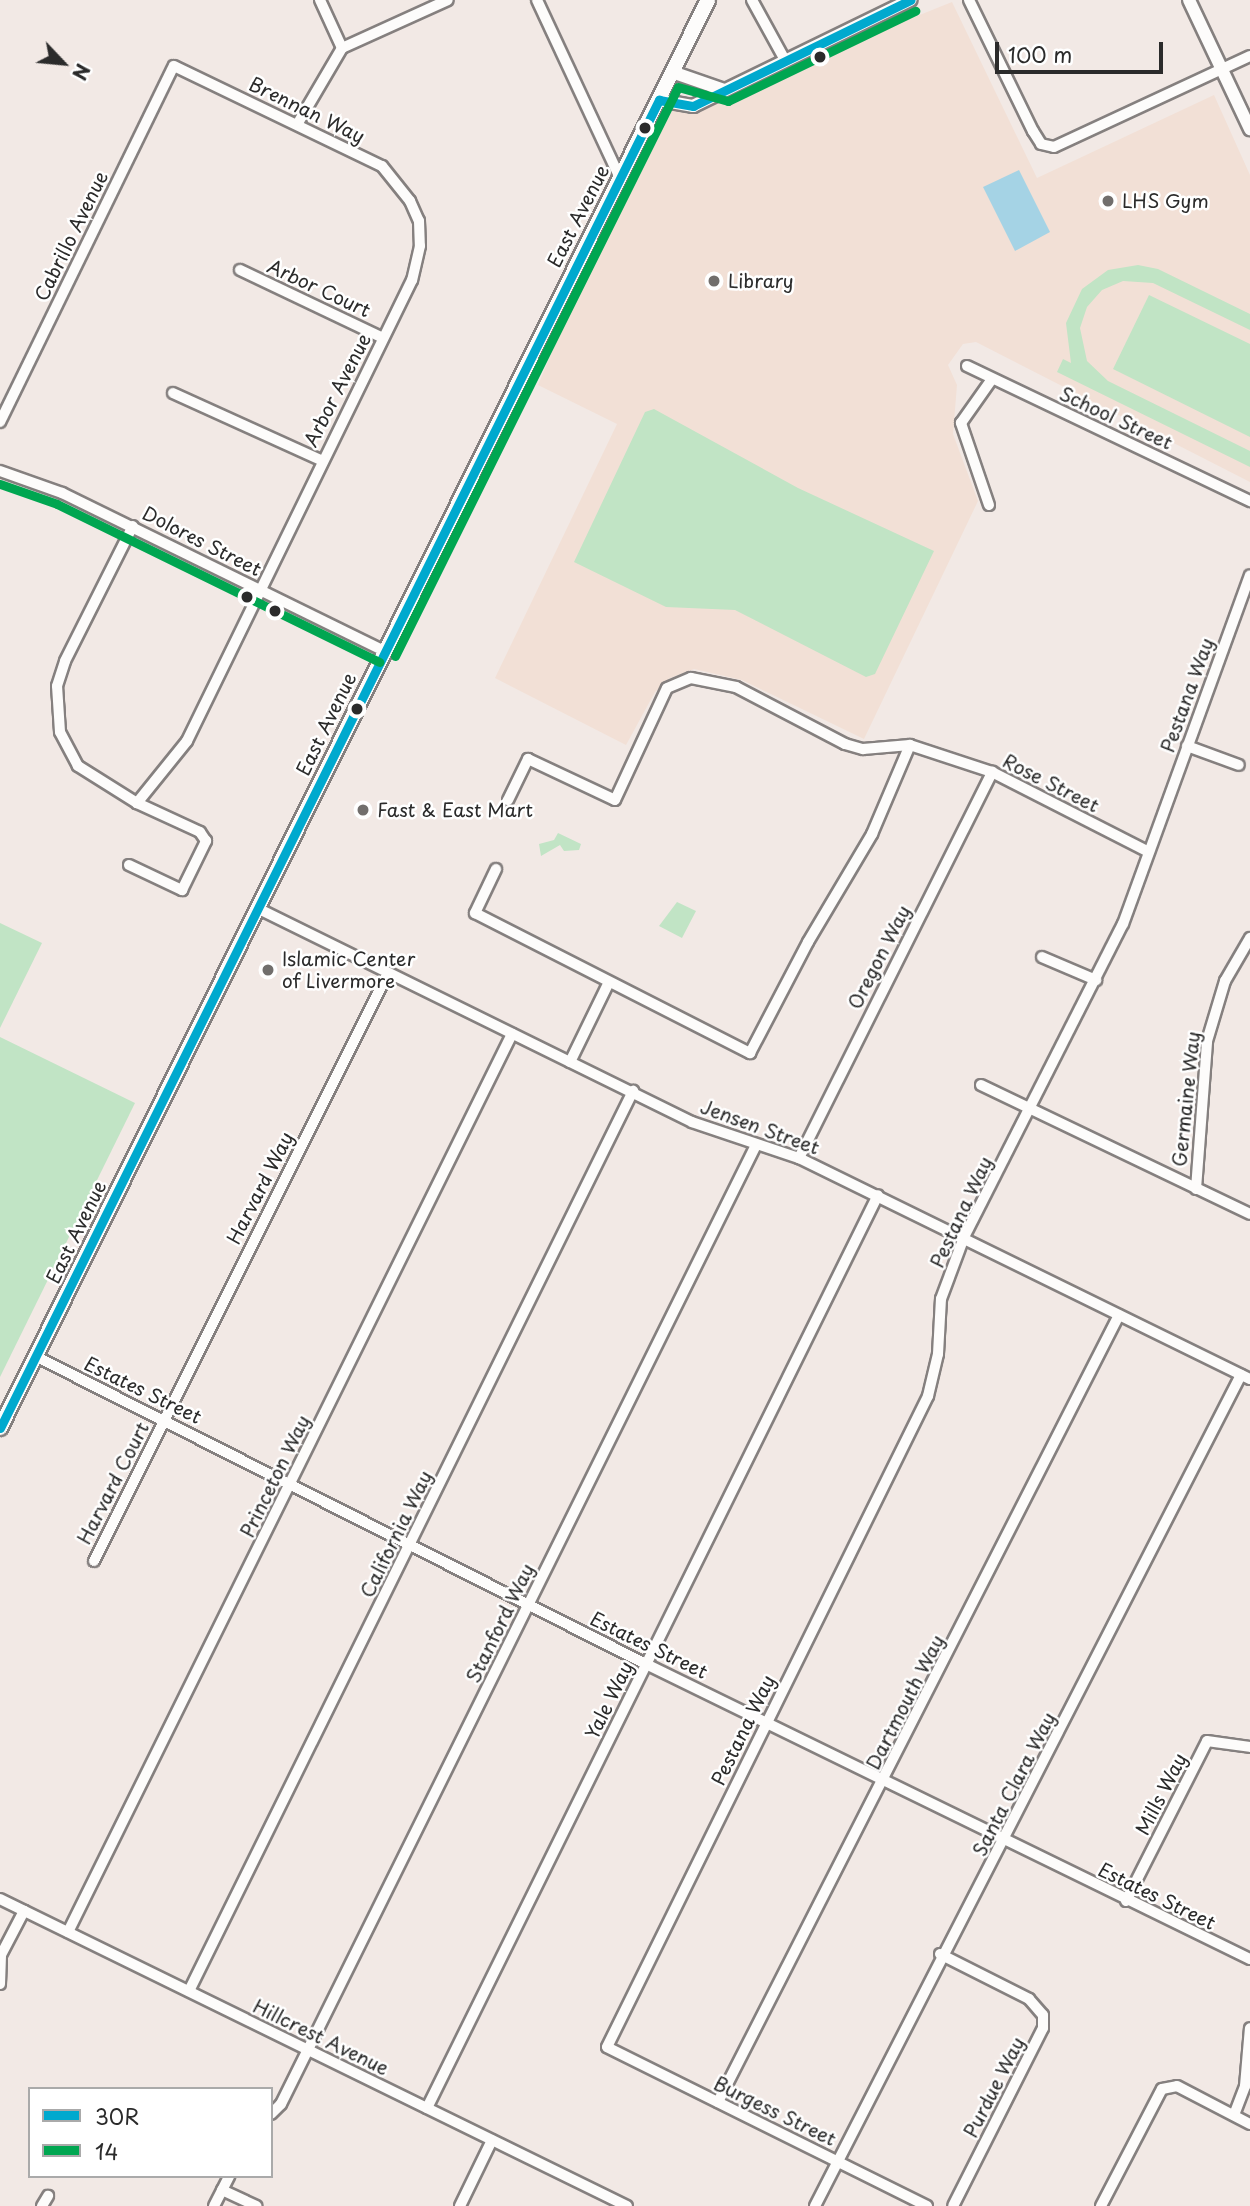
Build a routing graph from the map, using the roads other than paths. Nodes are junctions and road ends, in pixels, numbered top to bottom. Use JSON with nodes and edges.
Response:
{"nodes":[{"id":1,"x":320,"y":0,"type":"edge"},
{"id":2,"x":448,"y":0,"type":"edge"},
{"id":3,"x":537,"y":0,"type":"edge"},
{"id":4,"x":708,"y":0,"type":"edge"},
{"id":5,"x":752,"y":0,"type":"edge"},
{"id":6,"x":910,"y":0,"type":"edge"},
{"id":7,"x":969,"y":0,"type":"edge"},
{"id":8,"x":1189,"y":0,"type":"edge"},
{"id":9,"x":342,"y":48,"type":"junction"},
{"id":10,"x":1250,"y":56,"type":"edge"},
{"id":11,"x":785,"y":60,"type":"junction"},
{"id":12,"x":174,"y":66,"type":"joint"},
{"id":13,"x":1221,"y":70,"type":"junction"},
{"id":14,"x":672,"y":72,"type":"junction"},
{"id":15,"x":724,"y":90,"type":"junction"},
{"id":16,"x":659,"y":100,"type":"junction"},
{"id":17,"x":298,"y":123,"type":"junction"},
{"id":18,"x":1250,"y":130,"type":"edge"},
{"id":19,"x":619,"y":176,"type":"junction"},
{"id":20,"x":410,"y":201,"type":"joint"},
{"id":21,"x":240,"y":270,"type":"dead end"},
{"id":22,"x":383,"y":338,"type":"junction"},
{"id":23,"x":967,"y":366,"type":"dead end"},
{"id":24,"x":992,"y":379,"type":"junction"},
{"id":25,"x":173,"y":393,"type":"dead end"},
{"id":26,"x":0,"y":422,"type":"edge"},
{"id":27,"x":321,"y":460,"type":"junction"},
{"id":28,"x":0,"y":471,"type":"edge"},
{"id":29,"x":1250,"y":500,"type":"edge"},
{"id":30,"x":989,"y":505,"type":"dead end"},
{"id":31,"x":133,"y":526,"type":"junction"},
{"id":32,"x":1250,"y":575,"type":"edge"},
{"id":33,"x":259,"y":589,"type":"junction"},
{"id":34,"x":384,"y":650,"type":"junction"},
{"id":35,"x":910,"y":745,"type":"junction"},
{"id":36,"x":1187,"y":746,"type":"junction"},
{"id":37,"x":1239,"y":765,"type":"dead end"},
{"id":38,"x":992,"y":772,"type":"junction"},
{"id":39,"x":508,"y":800,"type":"dead end"},
{"id":40,"x":137,"y":803,"type":"junction"},
{"id":41,"x":1149,"y":852,"type":"junction"},
{"id":42,"x":130,"y":865,"type":"dead end"},
{"id":43,"x":496,"y":869,"type":"dead end"},
{"id":44,"x":257,"y":908,"type":"junction"},
{"id":45,"x":1250,"y":938,"type":"edge"},
{"id":46,"x":1042,"y":957,"type":"dead end"},
{"id":47,"x":388,"y":973,"type":"junction"},
{"id":48,"x":1096,"y":980,"type":"junction"},
{"id":49,"x":608,"y":984,"type":"junction"},
{"id":50,"x":512,"y":1034,"type":"junction"},
{"id":51,"x":570,"y":1062,"type":"junction"},
{"id":52,"x":981,"y":1085,"type":"dead end"},
{"id":53,"x":633,"y":1091,"type":"junction"},
{"id":54,"x":1032,"y":1108,"type":"junction"},
{"id":55,"x":756,"y":1145,"type":"junction"},
{"id":56,"x":799,"y":1158,"type":"junction"},
{"id":57,"x":1196,"y":1189,"type":"junction"},
{"id":58,"x":878,"y":1195,"type":"junction"},
{"id":59,"x":1250,"y":1214,"type":"edge"},
{"id":60,"x":964,"y":1237,"type":"junction"},
{"id":61,"x":1119,"y":1315,"type":"junction"},
{"id":62,"x":35,"y":1356,"type":"junction"},
{"id":63,"x":1246,"y":1377,"type":"edge"},
{"id":64,"x":164,"y":1420,"type":"junction"},
{"id":65,"x":0,"y":1428,"type":"edge"},
{"id":66,"x":292,"y":1482,"type":"junction"},
{"id":67,"x":412,"y":1543,"type":"junction"},
{"id":68,"x":94,"y":1561,"type":"dead end"},
{"id":69,"x":528,"y":1604,"type":"junction"},
{"id":70,"x":646,"y":1664,"type":"junction"},
{"id":71,"x":766,"y":1721,"type":"junction"},
{"id":72,"x":1250,"y":1747,"type":"edge"},
{"id":73,"x":885,"y":1782,"type":"junction"},
{"id":74,"x":1004,"y":1841,"type":"junction"},
{"id":75,"x":0,"y":1899,"type":"edge"},
{"id":76,"x":1126,"y":1901,"type":"junction"},
{"id":77,"x":24,"y":1911,"type":"junction"},
{"id":78,"x":68,"y":1932,"type":"junction"},
{"id":79,"x":940,"y":1954,"type":"junction"},
{"id":80,"x":1250,"y":1959,"type":"edge"},
{"id":81,"x":0,"y":1984,"type":"edge"},
{"id":82,"x":188,"y":1992,"type":"junction"},
{"id":83,"x":1250,"y":2028,"type":"edge"},
{"id":84,"x":607,"y":2047,"type":"joint"},
{"id":85,"x":308,"y":2050,"type":"junction"},
{"id":86,"x":718,"y":2102,"type":"junction"},
{"id":87,"x":427,"y":2108,"type":"junction"},
{"id":88,"x":273,"y":2112,"type":"edge"},
{"id":89,"x":1234,"y":2115,"type":"junction"},
{"id":90,"x":1250,"y":2124,"type":"edge"},
{"id":91,"x":492,"y":2140,"type":"junction"},
{"id":92,"x":837,"y":2161,"type":"junction"},
{"id":93,"x":228,"y":2178,"type":"edge"},
{"id":94,"x":222,"y":2190,"type":"junction"},
{"id":95,"x":48,"y":2196,"type":"dead end"},
{"id":96,"x":42,"y":2206,"type":"edge"},
{"id":97,"x":214,"y":2206,"type":"edge"},
{"id":98,"x":256,"y":2206,"type":"edge"},
{"id":99,"x":460,"y":2206,"type":"edge"},
{"id":100,"x":627,"y":2206,"type":"edge"},
{"id":101,"x":815,"y":2206,"type":"edge"},
{"id":102,"x":927,"y":2206,"type":"edge"},
{"id":103,"x":953,"y":2206,"type":"edge"},
{"id":104,"x":1101,"y":2206,"type":"edge"}],
"edges":[{"from":1,"to":9,"type":"street"},
{"from":2,"to":9,"type":"street"},
{"from":3,"to":19,"type":"street"},
{"from":4,"to":14,"type":"main road","name":"East Avenue"},
{"from":5,"to":11,"type":"street"},
{"from":6,"to":11,"type":"street"},
{"from":7,"to":13,"type":"street"},
{"from":8,"to":13,"type":"street"},
{"from":9,"to":17,"type":"street"},
{"from":10,"to":13,"type":"street"},
{"from":11,"to":15,"type":"street"},
{"from":12,"to":17,"type":"street","name":"Brennan Way"},
{"from":12,"to":26,"type":"street","name":"Cabrillo Avenue"},
{"from":13,"to":18,"type":"street"},
{"from":14,"to":15,"type":"street"},
{"from":14,"to":16,"type":"main road","name":"East Avenue"},
{"from":15,"to":16,"type":"street"},
{"from":16,"to":19,"type":"main road","name":"East Avenue"},
{"from":17,"to":20,"type":"street","name":"Brennan Way"},
{"from":19,"to":34,"type":"main road","name":"East Avenue"},
{"from":20,"to":22,"type":"street","name":"Arbor Avenue"},
{"from":21,"to":22,"type":"street","name":"Arbor Court"},
{"from":22,"to":27,"type":"street","name":"Arbor Avenue"},
{"from":23,"to":24,"type":"street","name":"School Street"},
{"from":24,"to":29,"type":"street","name":"School Street"},
{"from":24,"to":30,"type":"street"},
{"from":25,"to":27,"type":"street"},
{"from":27,"to":33,"type":"street","name":"Arbor Avenue"},
{"from":28,"to":31,"type":"street","name":"Dolores Street"},
{"from":31,"to":33,"type":"street","name":"Dolores Street"},
{"from":31,"to":40,"type":"street"},
{"from":32,"to":36,"type":"street","name":"Pestana Way"},
{"from":33,"to":34,"type":"street","name":"Dolores Street"},
{"from":33,"to":40,"type":"street","name":"Arbor Avenue"},
{"from":34,"to":44,"type":"main road","name":"East Avenue"},
{"from":35,"to":38,"type":"street","name":"Rose Street"},
{"from":35,"to":39,"type":"street","name":"Rose Street"},
{"from":35,"to":49,"type":"street"},
{"from":36,"to":37,"type":"street"},
{"from":36,"to":41,"type":"street","name":"Pestana Way"},
{"from":38,"to":41,"type":"street","name":"Rose Street"},
{"from":38,"to":56,"type":"street","name":"Oregon Way"},
{"from":40,"to":42,"type":"street"},
{"from":41,"to":48,"type":"street","name":"Pestana Way"},
{"from":43,"to":49,"type":"street"},
{"from":44,"to":47,"type":"street","name":"Jensen Street"},
{"from":44,"to":62,"type":"main road","name":"East Avenue"},
{"from":45,"to":57,"type":"street","name":"Germaine Way"},
{"from":46,"to":48,"type":"street"},
{"from":47,"to":50,"type":"street","name":"Jensen Street"},
{"from":47,"to":64,"type":"street","name":"Harvard Way"},
{"from":48,"to":54,"type":"street","name":"Pestana Way"},
{"from":49,"to":51,"type":"street"},
{"from":50,"to":51,"type":"street","name":"Jensen Street"},
{"from":50,"to":66,"type":"street","name":"Princeton Way"},
{"from":51,"to":53,"type":"street","name":"Jensen Street"},
{"from":52,"to":54,"type":"street"},
{"from":53,"to":55,"type":"street","name":"Jensen Street"},
{"from":53,"to":67,"type":"street","name":"California Way"},
{"from":54,"to":57,"type":"street"},
{"from":54,"to":60,"type":"street","name":"Pestana Way"},
{"from":55,"to":56,"type":"street","name":"Jensen Street"},
{"from":55,"to":69,"type":"street","name":"Stanford Way"},
{"from":56,"to":58,"type":"street","name":"Jensen Street"},
{"from":57,"to":59,"type":"street"},
{"from":58,"to":60,"type":"street","name":"Jensen Street"},
{"from":58,"to":70,"type":"street","name":"Yale Way"},
{"from":60,"to":61,"type":"street","name":"Jensen Street"},
{"from":60,"to":71,"type":"street","name":"Pestana Way"},
{"from":61,"to":63,"type":"street","name":"Jensen Street"},
{"from":61,"to":73,"type":"street","name":"Dartmouth Way"},
{"from":62,"to":64,"type":"street","name":"Estates Street"},
{"from":62,"to":65,"type":"main road","name":"East Avenue"},
{"from":63,"to":74,"type":"street","name":"Santa Clara Way"},
{"from":64,"to":66,"type":"street","name":"Estates Street"},
{"from":64,"to":68,"type":"street","name":"Harvard Court"},
{"from":66,"to":67,"type":"street","name":"Estates Street"},
{"from":66,"to":78,"type":"street","name":"Princeton Way"},
{"from":67,"to":69,"type":"street","name":"Estates Street"},
{"from":67,"to":82,"type":"street","name":"California Way"},
{"from":69,"to":70,"type":"street","name":"Estates Street"},
{"from":69,"to":85,"type":"street","name":"Stanford Way"},
{"from":70,"to":71,"type":"street","name":"Estates Street"},
{"from":70,"to":87,"type":"street","name":"Yale Way"},
{"from":71,"to":73,"type":"street","name":"Estates Street"},
{"from":71,"to":84,"type":"street","name":"Pestana Way"},
{"from":72,"to":76,"type":"street","name":"Mills Way"},
{"from":73,"to":74,"type":"street","name":"Estates Street"},
{"from":73,"to":86,"type":"street","name":"Dartmouth Way"},
{"from":74,"to":76,"type":"street","name":"Estates Street"},
{"from":74,"to":79,"type":"street","name":"Santa Clara Way"},
{"from":75,"to":77,"type":"street","name":"Hillcrest Avenue"},
{"from":76,"to":80,"type":"street","name":"Estates Street"},
{"from":77,"to":78,"type":"street","name":"Hillcrest Avenue"},
{"from":77,"to":81,"type":"street"},
{"from":78,"to":82,"type":"street","name":"Hillcrest Avenue"},
{"from":79,"to":92,"type":"street","name":"Santa Clara Way"},
{"from":79,"to":103,"type":"street","name":"Purdue Way"},
{"from":82,"to":85,"type":"street","name":"Hillcrest Avenue"},
{"from":83,"to":89,"type":"street"},
{"from":84,"to":86,"type":"street","name":"Burgess Street"},
{"from":85,"to":87,"type":"street","name":"Hillcrest Avenue"},
{"from":85,"to":88,"type":"street","name":"Stanford Way"},
{"from":86,"to":92,"type":"street","name":"Burgess Street"},
{"from":87,"to":91,"type":"street","name":"Hillcrest Avenue"},
{"from":89,"to":90,"type":"street"},
{"from":89,"to":104,"type":"street"},
{"from":91,"to":99,"type":"street"},
{"from":91,"to":100,"type":"street","name":"Hillcrest Avenue"},
{"from":92,"to":101,"type":"street","name":"Santa Clara Way"},
{"from":92,"to":102,"type":"street","name":"Burgess Street"},
{"from":93,"to":94,"type":"street"},
{"from":94,"to":97,"type":"street"},
{"from":94,"to":98,"type":"street"},
{"from":95,"to":96,"type":"street"}]}
